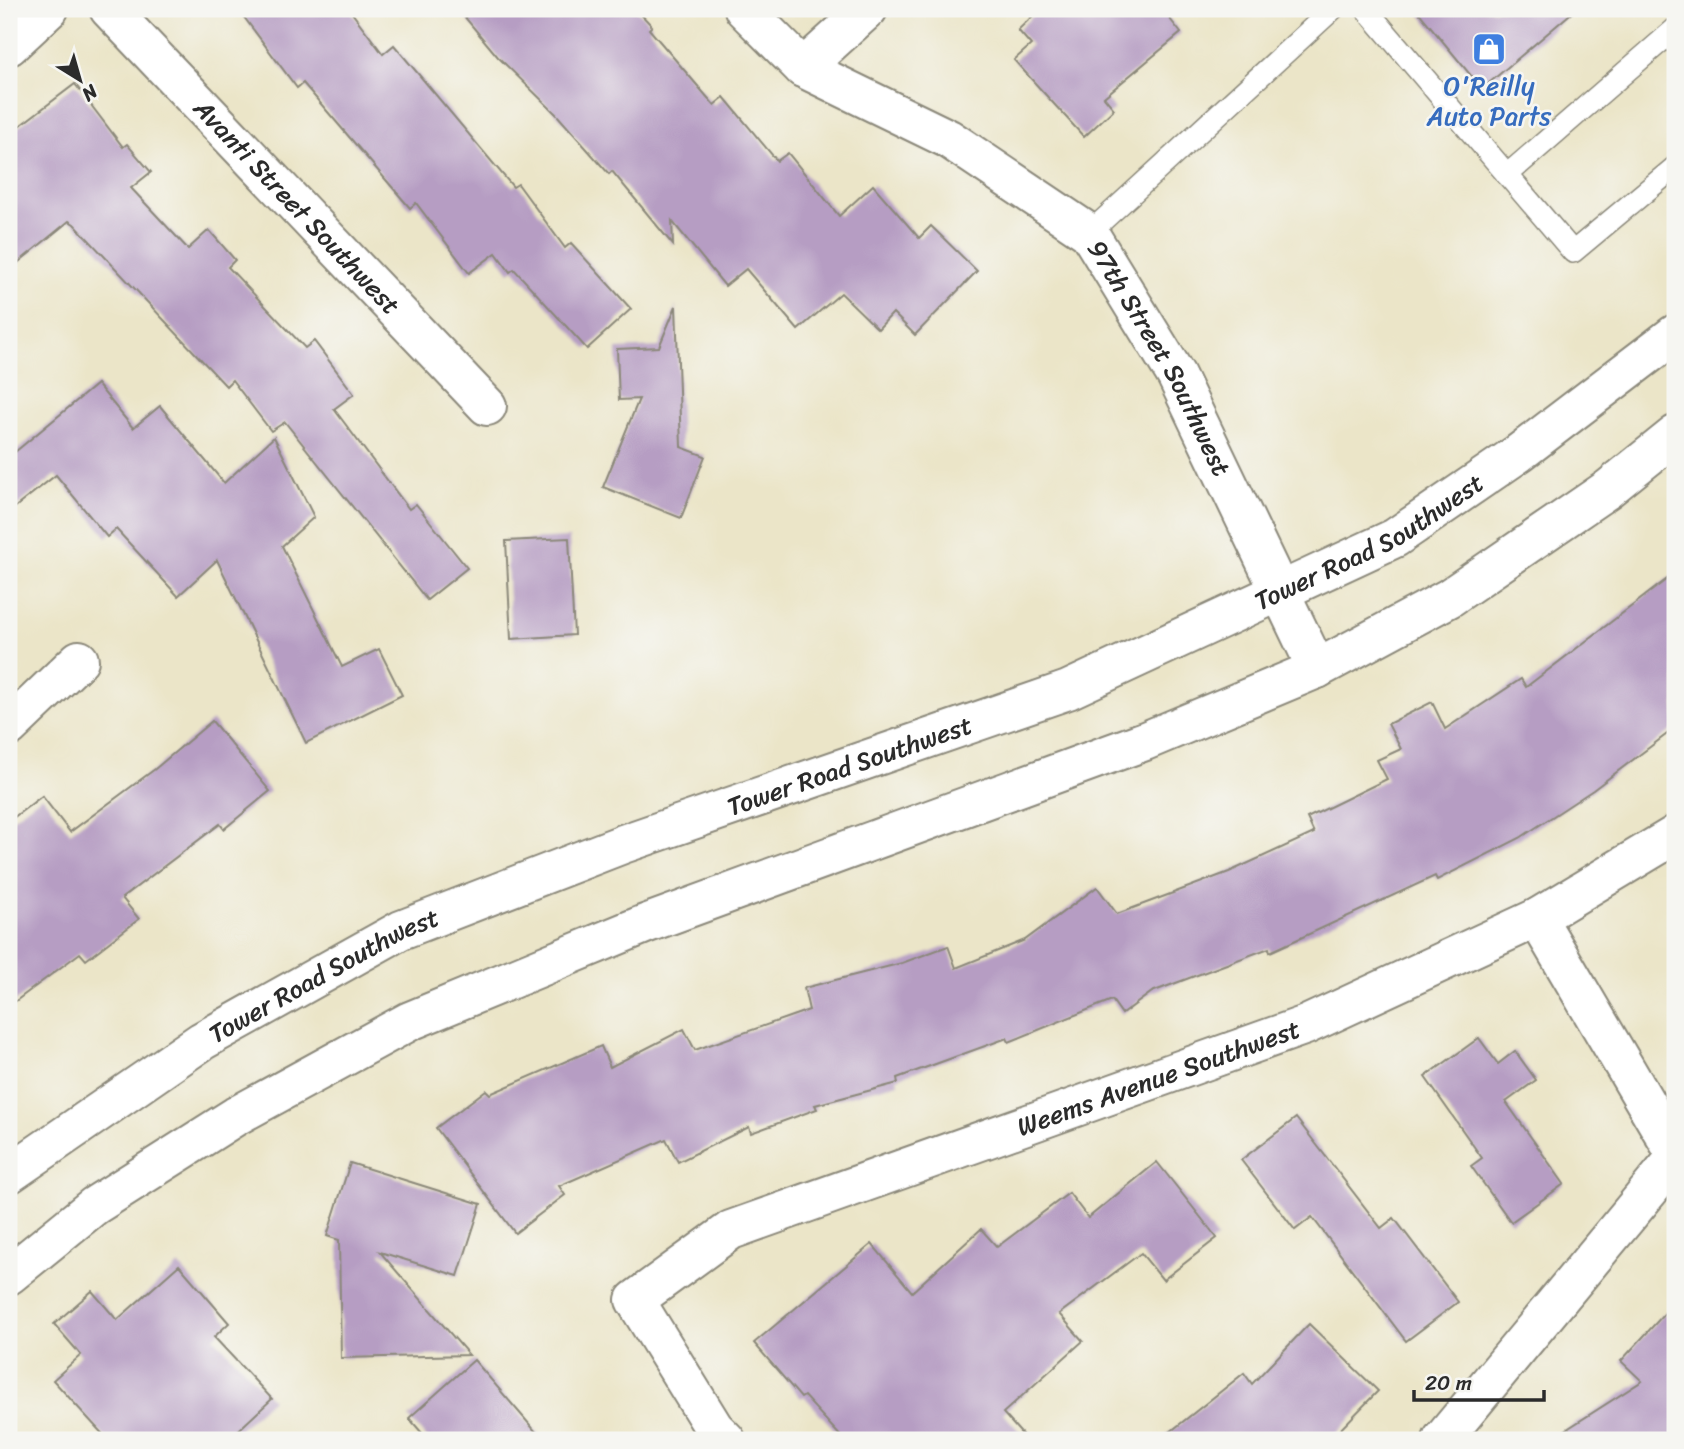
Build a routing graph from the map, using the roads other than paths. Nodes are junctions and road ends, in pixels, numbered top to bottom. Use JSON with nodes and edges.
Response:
{"nodes":[{"id":1,"x":49,"y":9,"type":"edge"},
{"id":2,"x":109,"y":9,"type":"edge"},
{"id":3,"x":744,"y":9,"type":"edge"},
{"id":4,"x":867,"y":9,"type":"edge"},
{"id":5,"x":1333,"y":9,"type":"edge"},
{"id":6,"x":1366,"y":9,"type":"edge"},
{"id":7,"x":1675,"y":29,"type":"edge"},
{"id":8,"x":9,"y":46,"type":"edge"},
{"id":9,"x":803,"y":68,"type":"junction"},
{"id":10,"x":1675,"y":167,"type":"edge"},
{"id":11,"x":1507,"y":175,"type":"junction"},
{"id":12,"x":1088,"y":233,"type":"junction"},
{"id":13,"x":1675,"y":334,"type":"edge"},
{"id":14,"x":487,"y":406,"type":"dead end"},
{"id":15,"x":1675,"y":435,"type":"edge"},
{"id":16,"x":1281,"y":593,"type":"junction"},
{"id":17,"x":79,"y":660,"type":"dead end"},
{"id":18,"x":1317,"y":669,"type":"junction"},
{"id":19,"x":9,"y":727,"type":"edge"},
{"id":20,"x":1675,"y":835,"type":"edge"},
{"id":21,"x":1537,"y":918,"type":"junction"},
{"id":22,"x":1675,"y":1153,"type":"edge"},
{"id":23,"x":1675,"y":1159,"type":"edge"},
{"id":24,"x":9,"y":1174,"type":"edge"},
{"id":25,"x":9,"y":1275,"type":"edge"},
{"id":26,"x":726,"y":1440,"type":"edge"},
{"id":27,"x":1442,"y":1440,"type":"edge"}],
"edges":[{"from":1,"to":8,"type":"street"},
{"from":2,"to":14,"type":"street","name":"Avanti Street Southwest"},
{"from":3,"to":9,"type":"street","name":"97th Street Southwest"},
{"from":4,"to":9,"type":"street"},
{"from":5,"to":12,"type":"lane"},
{"from":6,"to":11,"type":"lane"},
{"from":7,"to":11,"type":"lane"},
{"from":9,"to":12,"type":"street","name":"97th Street Southwest"},
{"from":10,"to":11,"type":"lane"},
{"from":12,"to":16,"type":"street","name":"97th Street Southwest"},
{"from":13,"to":16,"type":"street","name":"Tower Road Southwest"},
{"from":15,"to":18,"type":"street"},
{"from":16,"to":18,"type":"street","name":"97th Street Southwest"},
{"from":16,"to":24,"type":"street","name":"Tower Road Southwest"},
{"from":17,"to":19,"type":"street"},
{"from":18,"to":25,"type":"street"},
{"from":20,"to":21,"type":"street","name":"Weems Avenue Southwest"},
{"from":21,"to":22,"type":"street"},
{"from":21,"to":26,"type":"street","name":"Weems Avenue Southwest"},
{"from":23,"to":27,"type":"street"}]}
